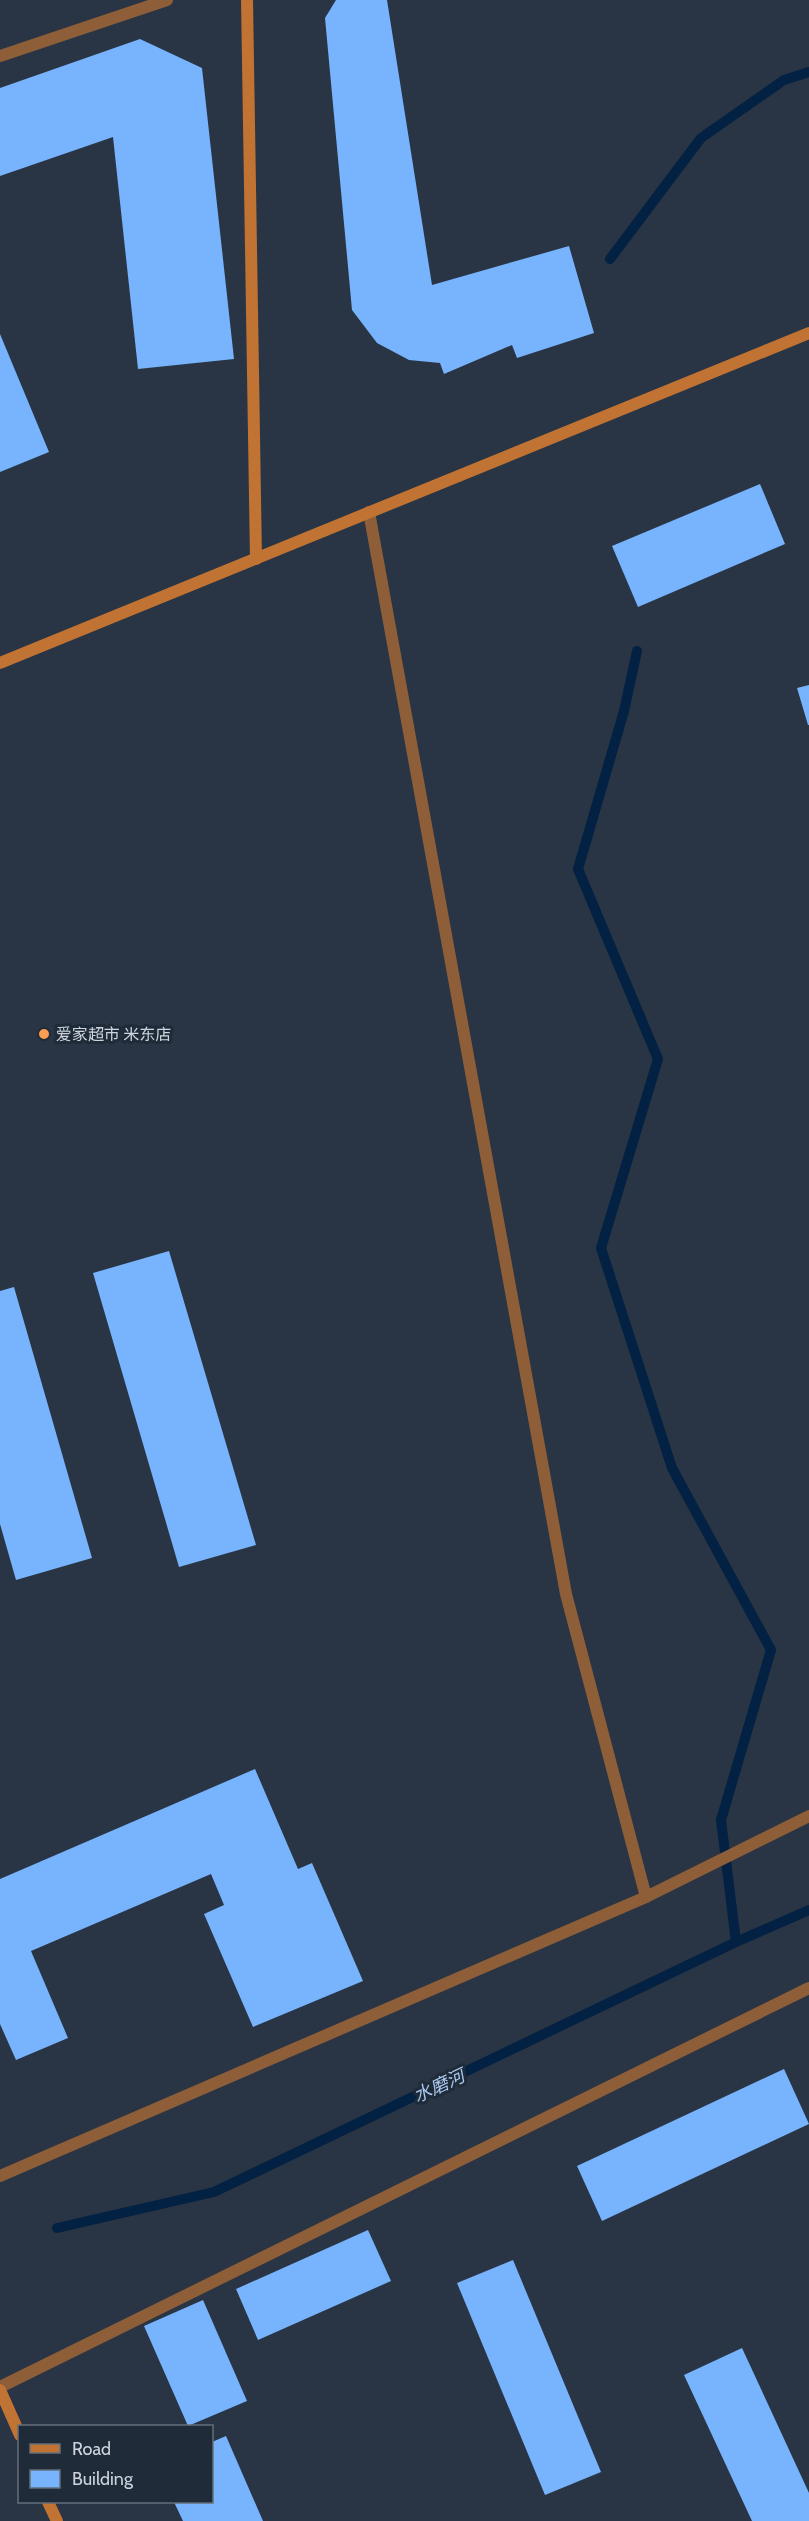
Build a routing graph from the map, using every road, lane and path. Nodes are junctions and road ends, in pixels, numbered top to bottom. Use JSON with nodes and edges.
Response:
{"nodes":[{"id":1,"x":167,"y":0,"type":"edge"},
{"id":2,"x":247,"y":0,"type":"edge"},
{"id":3,"x":0,"y":56,"type":"edge"},
{"id":4,"x":809,"y":333,"type":"edge"},
{"id":5,"x":369,"y":512,"type":"junction"},
{"id":6,"x":256,"y":559,"type":"junction"},
{"id":7,"x":0,"y":663,"type":"edge"},
{"id":8,"x":809,"y":1816,"type":"edge"},
{"id":9,"x":646,"y":1897,"type":"junction"},
{"id":10,"x":809,"y":1988,"type":"edge"},
{"id":11,"x":0,"y":2176,"type":"edge"},
{"id":12,"x":0,"y":2389,"type":"edge"},
{"id":13,"x":18,"y":2430,"type":"edge"},
{"id":14,"x":48,"y":2503,"type":"edge"},
{"id":15,"x":57,"y":2521,"type":"edge"}],
"edges":[{"from":1,"to":3,"type":"street"},
{"from":2,"to":6,"type":"street"},
{"from":4,"to":5,"type":"street"},
{"from":5,"to":6,"type":"street"},
{"from":5,"to":9,"type":"street"},
{"from":6,"to":7,"type":"street"},
{"from":8,"to":9,"type":"street"},
{"from":9,"to":11,"type":"street"},
{"from":10,"to":12,"type":"street"},
{"from":12,"to":13,"type":"street"},
{"from":14,"to":15,"type":"street"}]}
